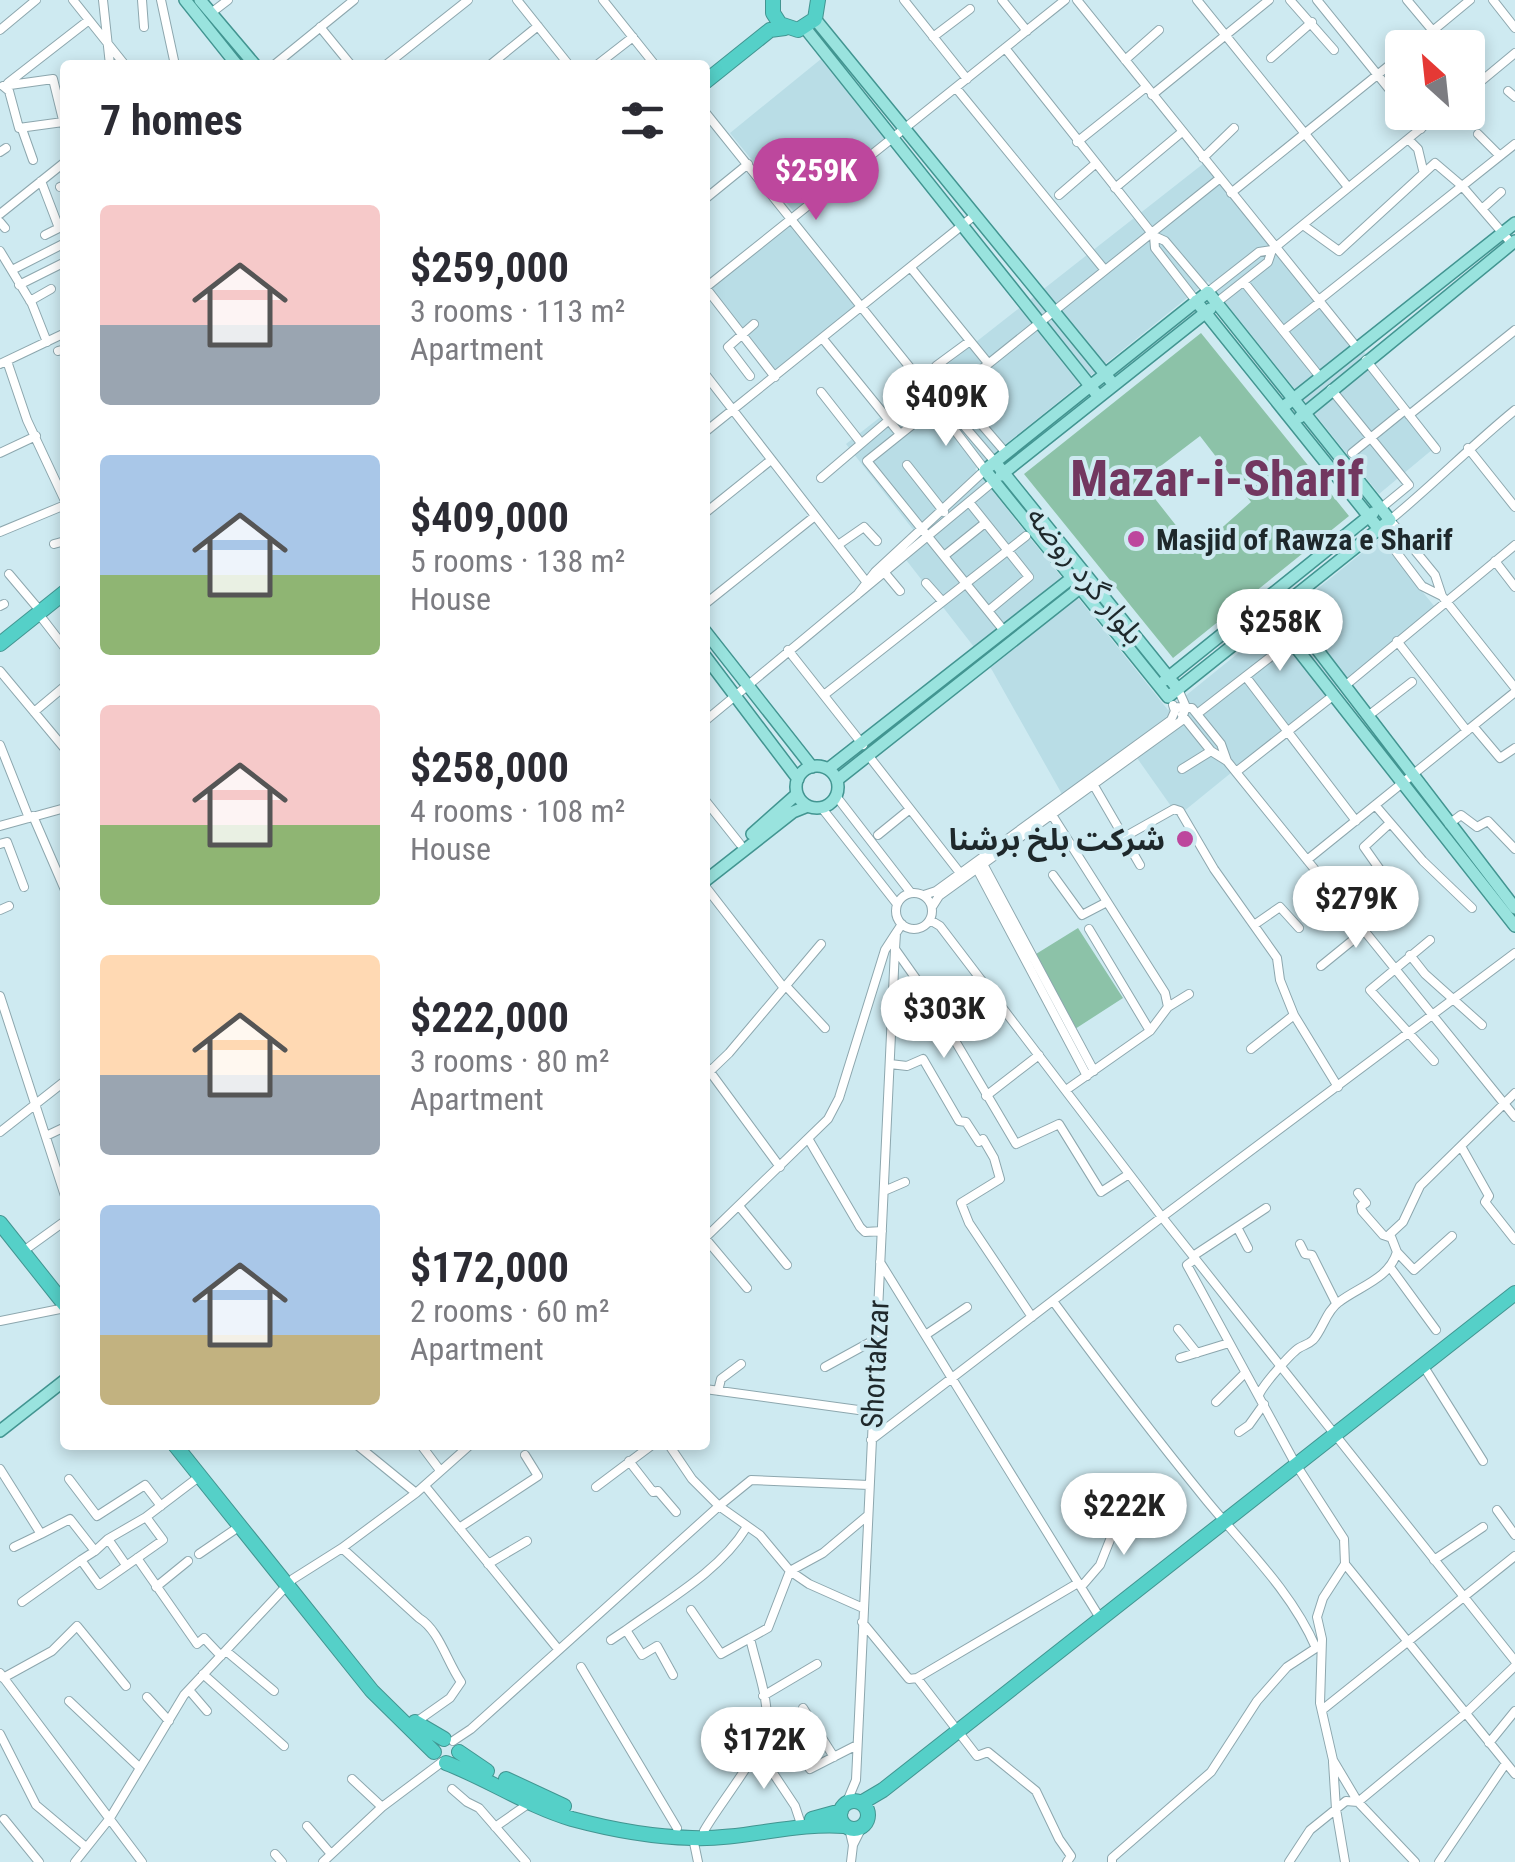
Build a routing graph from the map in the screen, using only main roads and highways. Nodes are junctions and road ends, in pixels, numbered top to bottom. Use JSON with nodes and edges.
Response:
{"nodes":[{"id":1,"x":185,"y":0,"type":"edge"},
{"id":2,"x":200,"y":0,"type":"edge"},
{"id":3,"x":818,"y":0,"type":"edge"},
{"id":4,"x":773,"y":6,"type":"edge"},
{"id":5,"x":810,"y":23,"type":"junction"},
{"id":6,"x":785,"y":28,"type":"junction"},
{"id":7,"x":233,"y":60,"type":"edge"},
{"id":8,"x":251,"y":60,"type":"edge"},
{"id":9,"x":710,"y":69,"type":"edge"},
{"id":10,"x":710,"y":78,"type":"edge"},
{"id":11,"x":1515,"y":223,"type":"edge"},
{"id":12,"x":1514,"y":242,"type":"edge"},
{"id":13,"x":1451,"y":274,"type":"junction"},
{"id":14,"x":1460,"y":285,"type":"junction"},
{"id":15,"x":1196,"y":302,"type":"junction"},
{"id":16,"x":1216,"y":303,"type":"junction"},
{"id":17,"x":1204,"y":312,"type":"junction"},
{"id":18,"x":1359,"y":357,"type":"junction"},
{"id":19,"x":1104,"y":374,"type":"junction"},
{"id":20,"x":1114,"y":385,"type":"junction"},
{"id":21,"x":1090,"y":386,"type":"junction"},
{"id":22,"x":1099,"y":397,"type":"junction"},
{"id":23,"x":1293,"y":398,"type":"junction"},
{"id":24,"x":1282,"y":408,"type":"junction"},
{"id":25,"x":1305,"y":413,"type":"junction"},
{"id":26,"x":1293,"y":422,"type":"junction"},
{"id":27,"x":999,"y":477,"type":"junction"},
{"id":28,"x":1381,"y":508,"type":"junction"},
{"id":29,"x":1369,"y":517,"type":"junction"},
{"id":30,"x":1378,"y":529,"type":"junction"},
{"id":31,"x":1081,"y":579,"type":"junction"},
{"id":32,"x":60,"y":587,"type":"edge"},
{"id":33,"x":1274,"y":593,"type":"junction"},
{"id":34,"x":60,"y":595,"type":"edge"},
{"id":35,"x":1261,"y":603,"type":"junction"},
{"id":36,"x":1284,"y":605,"type":"junction"},
{"id":37,"x":37,"y":610,"type":"junction"},
{"id":38,"x":1271,"y":615,"type":"junction"},
{"id":39,"x":0,"y":635,"type":"edge"},
{"id":40,"x":710,"y":636,"type":"edge"},
{"id":41,"x":0,"y":644,"type":"edge"},
{"id":42,"x":710,"y":662,"type":"edge"},
{"id":43,"x":1163,"y":681,"type":"junction"},
{"id":44,"x":865,"y":750,"type":"junction"},
{"id":45,"x":812,"y":766,"type":"junction"},
{"id":46,"x":832,"y":775,"type":"junction"},
{"id":47,"x":798,"y":779,"type":"junction"},
{"id":48,"x":1407,"y":779,"type":"junction"},
{"id":49,"x":797,"y":794,"type":"junction"},
{"id":50,"x":814,"y":806,"type":"junction"},
{"id":51,"x":710,"y":868,"type":"edge"},
{"id":52,"x":710,"y":880,"type":"edge"},
{"id":53,"x":1515,"y":908,"type":"edge"},
{"id":54,"x":1515,"y":926,"type":"edge"},
{"id":55,"x":0,"y":1210,"type":"edge"},
{"id":56,"x":0,"y":1224,"type":"edge"},
{"id":57,"x":60,"y":1286,"type":"edge"},
{"id":58,"x":1515,"y":1293,"type":"edge"},
{"id":59,"x":60,"y":1300,"type":"edge"},
{"id":60,"x":1515,"y":1301,"type":"edge"},
{"id":61,"x":60,"y":1387,"type":"edge"},
{"id":62,"x":0,"y":1434,"type":"edge"},
{"id":63,"x":1337,"y":1436,"type":"junction"},
{"id":64,"x":179,"y":1450,"type":"edge"},
{"id":65,"x":189,"y":1450,"type":"edge"},
{"id":66,"x":1227,"y":1522,"type":"junction"},
{"id":67,"x":290,"y":1582,"type":"junction"},
{"id":68,"x":961,"y":1732,"type":"junction"},
{"id":69,"x":454,"y":1745,"type":"junction"},
{"id":70,"x":439,"y":1758,"type":"junction"},
{"id":71,"x":856,"y":1807,"type":"junction"},
{"id":72,"x":699,"y":1834,"type":"junction"}],
"edges":[{"from":1,"to":7,"type":"main road"},
{"from":2,"to":8,"type":"main road"},
{"from":3,"to":5,"type":"highway"},
{"from":4,"to":6,"type":"highway"},
{"from":4,"to":9,"type":"highway"},
{"from":5,"to":6,"type":"highway"},
{"from":5,"to":19,"type":"main road"},
{"from":5,"to":21,"type":"main road"},
{"from":6,"to":10,"type":"highway"},
{"from":11,"to":13,"type":"main road"},
{"from":12,"to":14,"type":"main road"},
{"from":13,"to":14,"type":"main road"},
{"from":13,"to":18,"type":"main road"},
{"from":14,"to":18,"type":"main road"},
{"from":15,"to":16,"type":"main road"},
{"from":15,"to":17,"type":"main road"},
{"from":15,"to":19,"type":"main road"},
{"from":16,"to":17,"type":"main road"},
{"from":16,"to":23,"type":"main road"},
{"from":17,"to":20,"type":"main road"},
{"from":17,"to":24,"type":"main road"},
{"from":18,"to":23,"type":"main road"},
{"from":18,"to":25,"type":"main road"},
{"from":19,"to":20,"type":"main road"},
{"from":19,"to":21,"type":"main road"},
{"from":20,"to":22,"type":"main road"},
{"from":21,"to":22,"type":"main road"},
{"from":21,"to":27,"type":"main road","name":"بلوار گرد روضه"},
{"from":22,"to":27,"type":"main road"},
{"from":23,"to":24,"type":"main road"},
{"from":23,"to":25,"type":"main road"},
{"from":24,"to":26,"type":"main road"},
{"from":25,"to":26,"type":"main road"},
{"from":25,"to":28,"type":"main road"},
{"from":26,"to":29,"type":"main road"},
{"from":27,"to":31,"type":"main road","name":"بلوار گرد روضه"},
{"from":28,"to":29,"type":"main road"},
{"from":28,"to":30,"type":"main road"},
{"from":29,"to":30,"type":"main road"},
{"from":29,"to":33,"type":"main road"},
{"from":30,"to":36,"type":"main road"},
{"from":31,"to":43,"type":"main road","name":"بلوار گرد روضه"},
{"from":31,"to":44,"type":"main road"},
{"from":31,"to":44,"type":"main road"},
{"from":32,"to":37,"type":"highway"},
{"from":33,"to":35,"type":"main road"},
{"from":33,"to":36,"type":"main road"},
{"from":34,"to":37,"type":"highway"},
{"from":35,"to":38,"type":"main road"},
{"from":35,"to":43,"type":"main road"},
{"from":36,"to":38,"type":"main road"},
{"from":36,"to":48,"type":"main road"},
{"from":37,"to":39,"type":"highway"},
{"from":37,"to":41,"type":"highway"},
{"from":38,"to":43,"type":"main road","name":"بلوار گرد روضه"},
{"from":38,"to":48,"type":"main road"},
{"from":40,"to":45,"type":"main road"},
{"from":42,"to":47,"type":"main road"},
{"from":44,"to":46,"type":"main road"},
{"from":45,"to":46,"type":"main road"},
{"from":45,"to":47,"type":"main road"},
{"from":46,"to":50,"type":"main road"},
{"from":47,"to":49,"type":"main road"},
{"from":48,"to":53,"type":"main road"},
{"from":48,"to":54,"type":"main road"},
{"from":49,"to":50,"type":"main road"},
{"from":49,"to":51,"type":"main road"},
{"from":50,"to":52,"type":"main road"},
{"from":55,"to":57,"type":"highway"},
{"from":56,"to":59,"type":"highway"},
{"from":58,"to":63,"type":"highway"},
{"from":60,"to":63,"type":"highway"},
{"from":61,"to":62,"type":"main road"},
{"from":63,"to":66,"type":"highway"},
{"from":64,"to":67,"type":"highway"},
{"from":65,"to":67,"type":"highway"},
{"from":66,"to":68,"type":"highway"},
{"from":66,"to":68,"type":"highway"},
{"from":67,"to":69,"type":"highway"},
{"from":67,"to":70,"type":"highway"},
{"from":68,"to":71,"type":"highway"},
{"from":69,"to":70,"type":"highway"},
{"from":69,"to":70,"type":"highway"},
{"from":69,"to":72,"type":"highway"},
{"from":70,"to":72,"type":"highway"},
{"from":71,"to":72,"type":"highway"},
{"from":71,"to":72,"type":"highway"}]}
